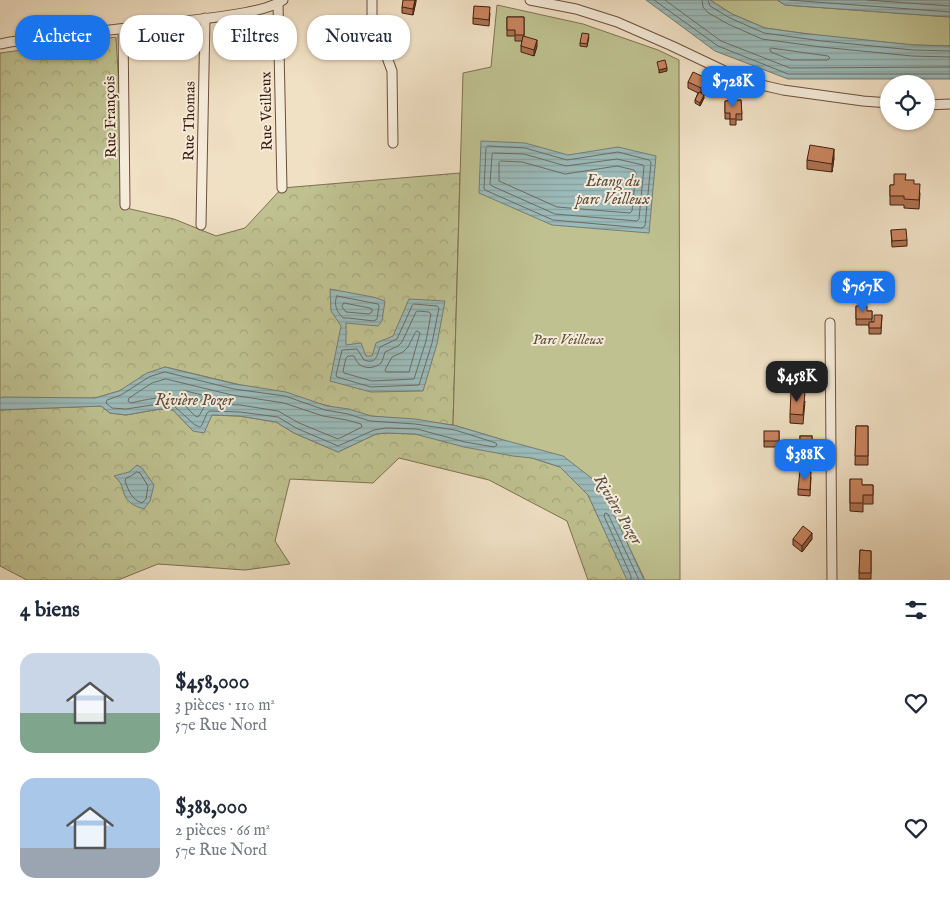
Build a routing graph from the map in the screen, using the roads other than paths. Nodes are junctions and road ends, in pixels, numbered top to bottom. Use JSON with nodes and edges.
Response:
{"nodes":[{"id":1,"x":372,"y":0,"type":"edge"},
{"id":2,"x":530,"y":0,"type":"edge"},
{"id":3,"x":280,"y":2,"type":"edge"},
{"id":4,"x":205,"y":18,"type":"joint"},
{"id":5,"x":120,"y":28,"type":"edge"},
{"id":6,"x":0,"y":44,"type":"edge"},
{"id":7,"x":123,"y":60,"type":"edge"},
{"id":8,"x":880,"y":102,"type":"edge"},
{"id":9,"x":950,"y":104,"type":"edge"},
{"id":10,"x":935,"y":105,"type":"edge"},
{"id":11,"x":394,"y":143,"type":"dead end"},
{"id":12,"x":282,"y":188,"type":"dead end"},
{"id":13,"x":125,"y":205,"type":"dead end"},
{"id":14,"x":201,"y":225,"type":"dead end"},
{"id":15,"x":830,"y":323,"type":"dead end"},
{"id":16,"x":832,"y":580,"type":"edge"}],
"edges":[{"from":1,"to":11,"type":"street"},
{"from":2,"to":8,"type":"street"},
{"from":3,"to":4,"type":"street"},
{"from":3,"to":12,"type":"street","name":"Rue Veilleux"},
{"from":4,"to":14,"type":"street","name":"Rue Thomas"},
{"from":5,"to":6,"type":"street"},
{"from":7,"to":13,"type":"street","name":"Rue François"},
{"from":9,"to":10,"type":"street"},
{"from":15,"to":16,"type":"street"}]}
